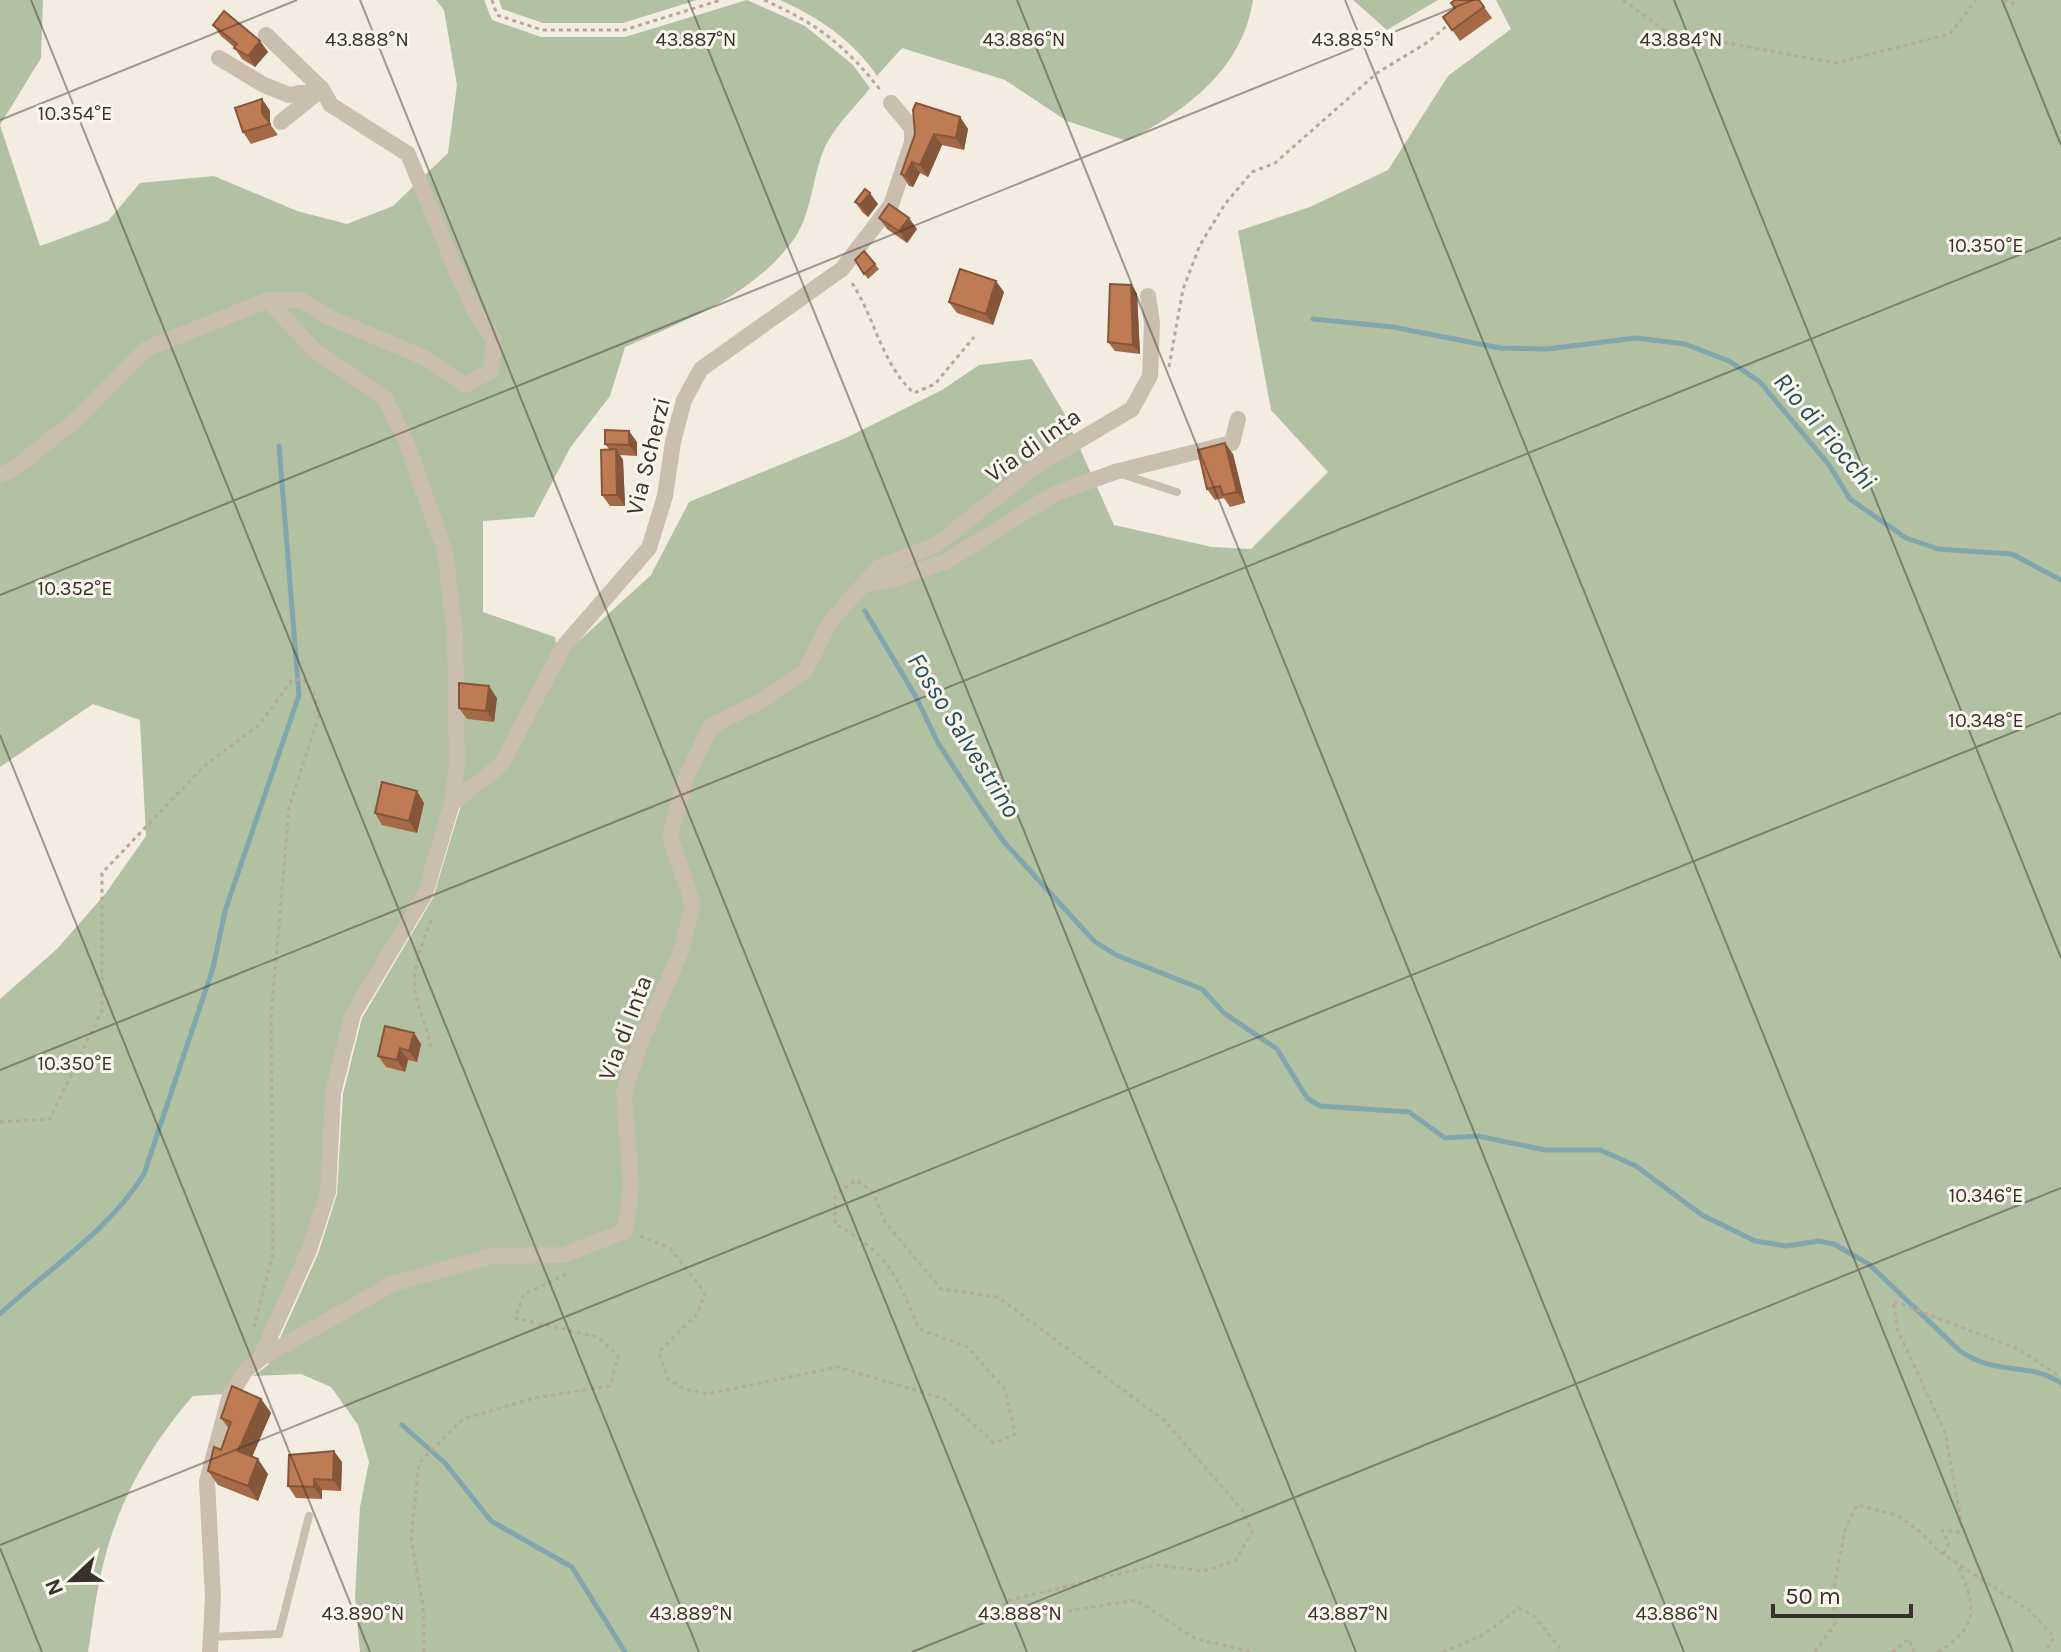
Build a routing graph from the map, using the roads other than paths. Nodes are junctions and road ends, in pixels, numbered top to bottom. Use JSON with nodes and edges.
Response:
{"nodes":[{"id":1,"x":266,"y":35,"type":"dead end"},
{"id":2,"x":219,"y":58,"type":"dead end"},
{"id":3,"x":322,"y":89,"type":"junction"},
{"id":4,"x":891,"y":103,"type":"road end"},
{"id":5,"x":281,"y":122,"type":"dead end"},
{"id":6,"x":1148,"y":296,"type":"dead end"},
{"id":7,"x":268,"y":300,"type":"junction"},
{"id":8,"x":1238,"y":419,"type":"dead end"},
{"id":9,"x":1115,"y":472,"type":"junction"},
{"id":10,"x":0,"y":475,"type":"edge"},
{"id":11,"x":1177,"y":492,"type":"dead end"},
{"id":12,"x":864,"y":584,"type":"junction"},
{"id":13,"x":452,"y":803,"type":"junction"},
{"id":14,"x":260,"y":1359,"type":"junction"},
{"id":15,"x":309,"y":1516,"type":"dead end"},
{"id":16,"x":210,"y":1645,"type":"edge"}],
"edges":[{"from":1,"to":3,"type":"street"},
{"from":2,"to":3,"type":"street"},
{"from":3,"to":5,"type":"street"},
{"from":3,"to":7,"type":"street"},
{"from":4,"to":13,"type":"street","name":"Via Scherzi"},
{"from":6,"to":12,"type":"street","name":"Via di Inta"},
{"from":7,"to":10,"type":"street"},
{"from":7,"to":13,"type":"street"},
{"from":8,"to":9,"type":"street"},
{"from":9,"to":11,"type":"lane"},
{"from":9,"to":12,"type":"street"},
{"from":12,"to":14,"type":"street","name":"Via di Inta"},
{"from":13,"to":14,"type":"street"},
{"from":14,"to":16,"type":"street"},
{"from":15,"to":16,"type":"lane"}]}
